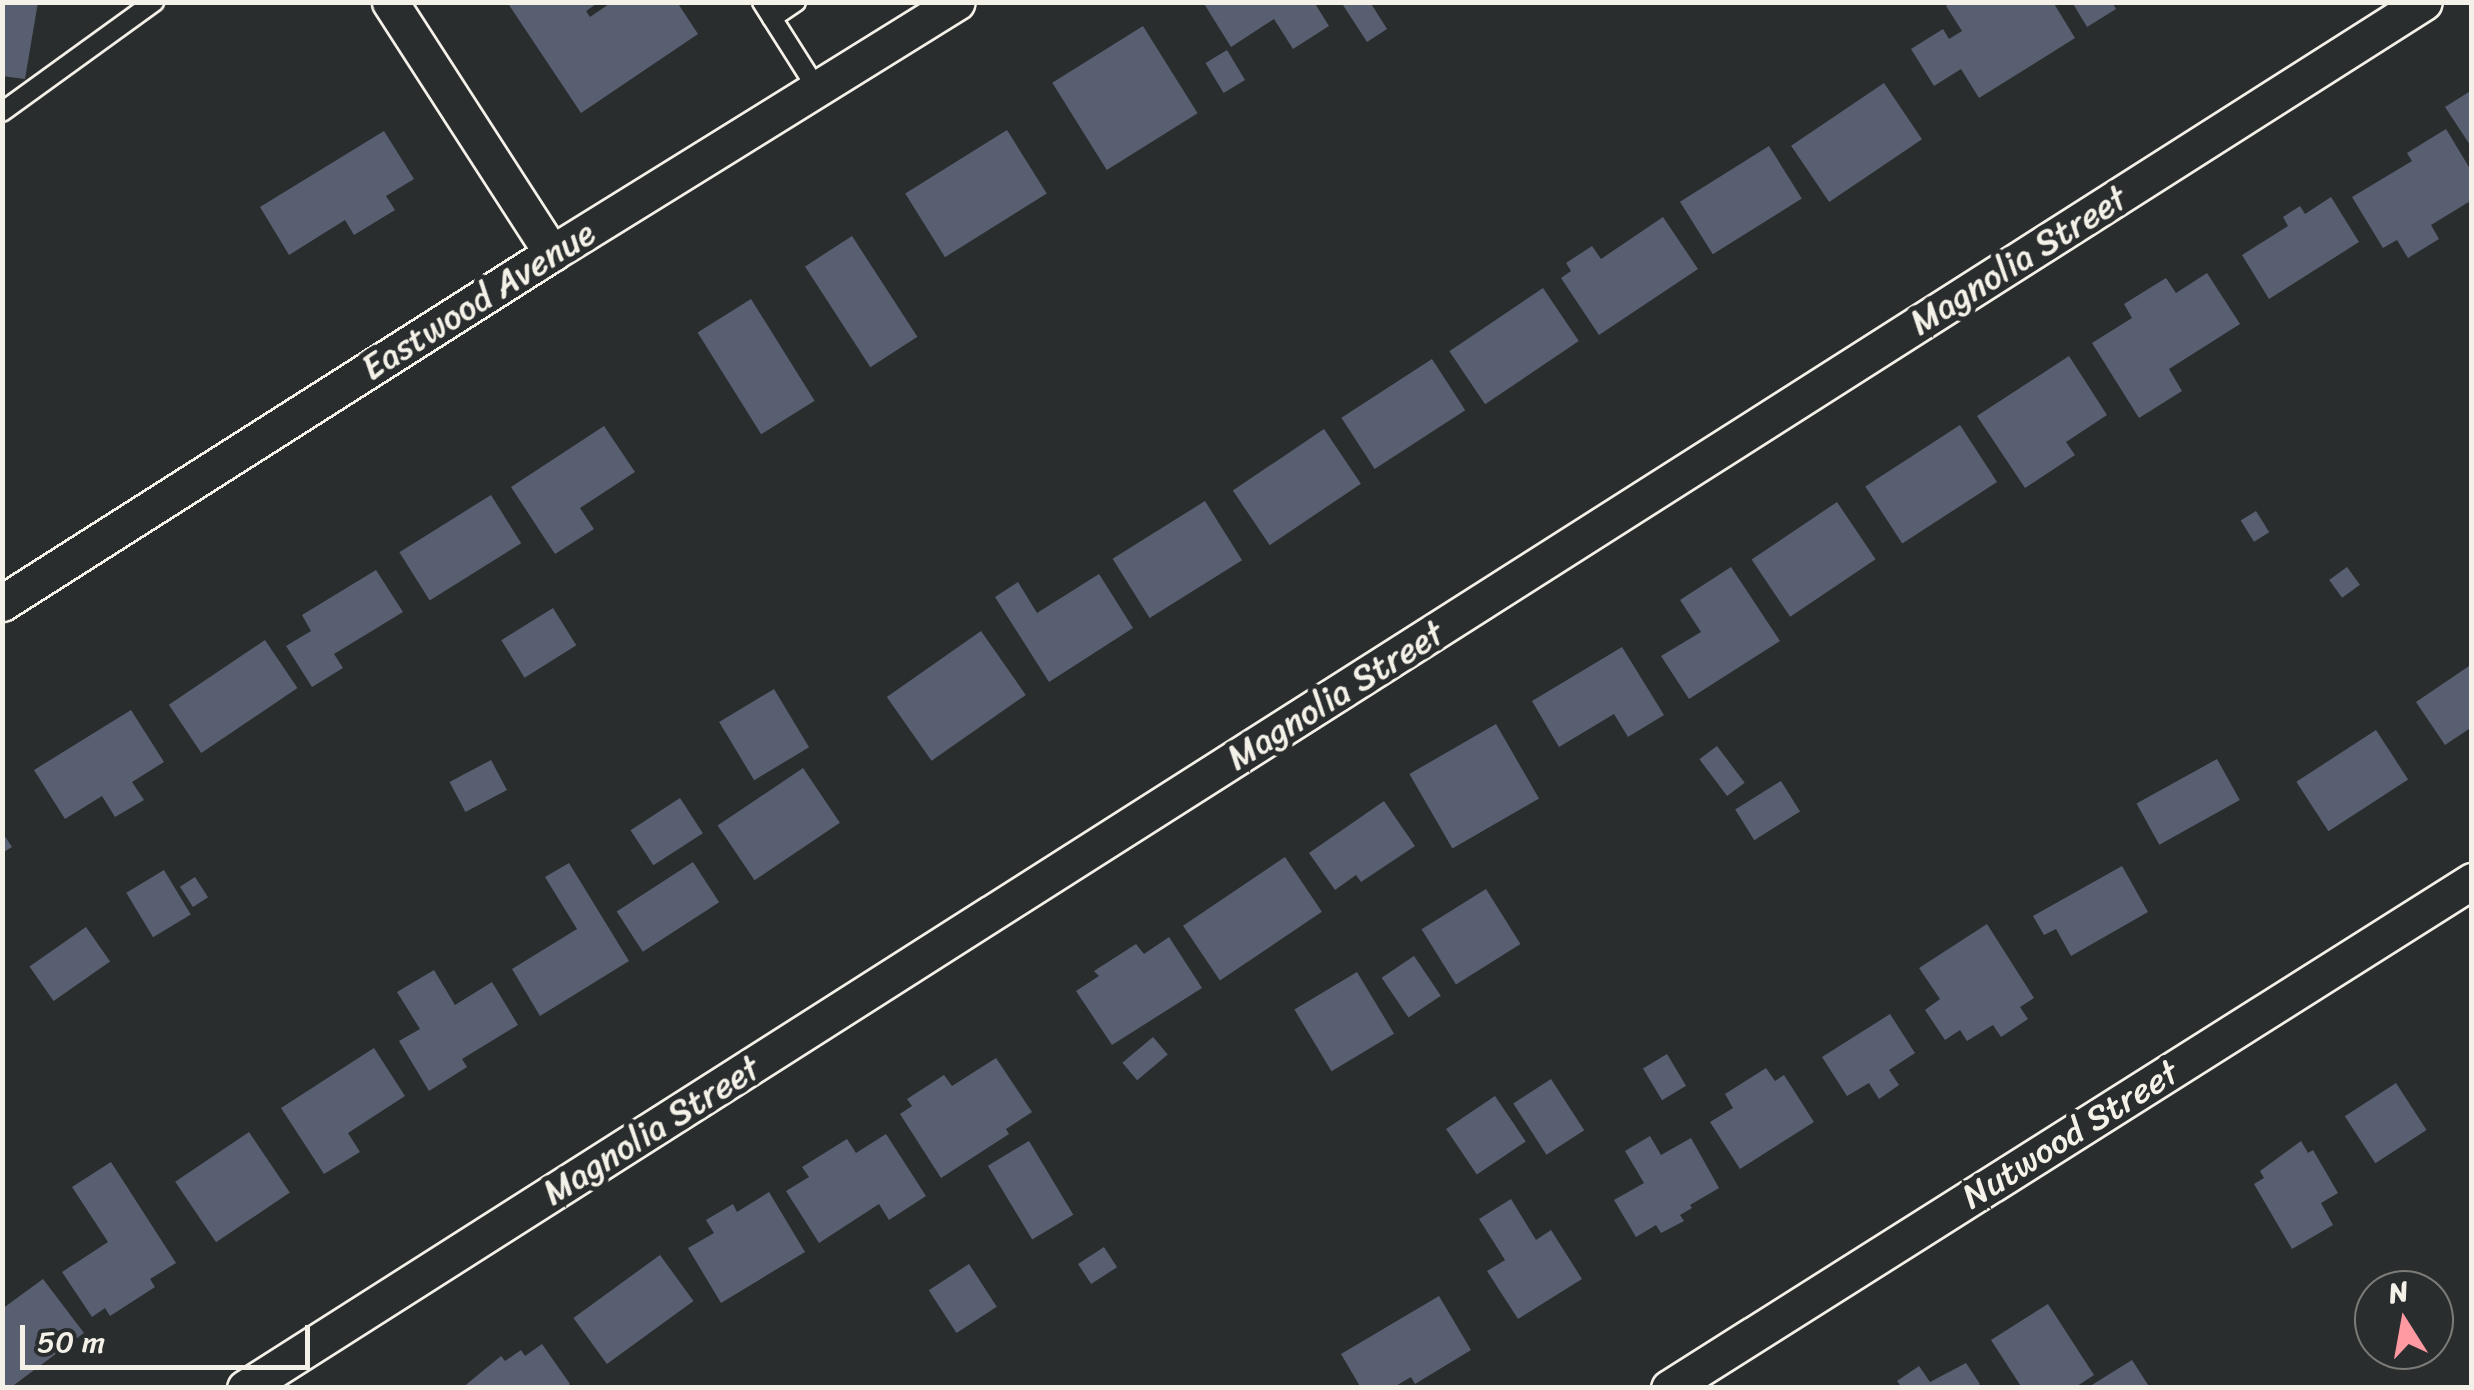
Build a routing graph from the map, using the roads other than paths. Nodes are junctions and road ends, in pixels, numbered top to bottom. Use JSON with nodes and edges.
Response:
{"nodes":[{"id":1,"x":154,"y":2,"type":"edge"},
{"id":2,"x":390,"y":2,"type":"edge"},
{"id":3,"x":796,"y":2,"type":"edge"},
{"id":4,"x":958,"y":2,"type":"edge"},
{"id":5,"x":2424,"y":2,"type":"edge"},
{"id":6,"x":767,"y":10,"type":"edge"},
{"id":7,"x":817,"y":89,"type":"junction"},
{"id":8,"x":2,"y":112,"type":"edge"},
{"id":9,"x":552,"y":252,"type":"junction"},
{"id":10,"x":2,"y":602,"type":"edge"},
{"id":11,"x":2472,"y":881,"type":"edge"},
{"id":12,"x":245,"y":1388,"type":"edge"},
{"id":13,"x":1670,"y":1388,"type":"edge"}],
"edges":[{"from":1,"to":8,"type":"lane"},
{"from":2,"to":9,"type":"street"},
{"from":3,"to":6,"type":"lane"},
{"from":4,"to":7,"type":"street","name":"Eastwood Avenue"},
{"from":5,"to":12,"type":"street","name":"Magnolia Street"},
{"from":6,"to":7,"type":"lane"},
{"from":7,"to":9,"type":"street","name":"Eastwood Avenue"},
{"from":9,"to":10,"type":"street","name":"Eastwood Avenue"},
{"from":11,"to":13,"type":"street","name":"Nutwood Street"}]}
